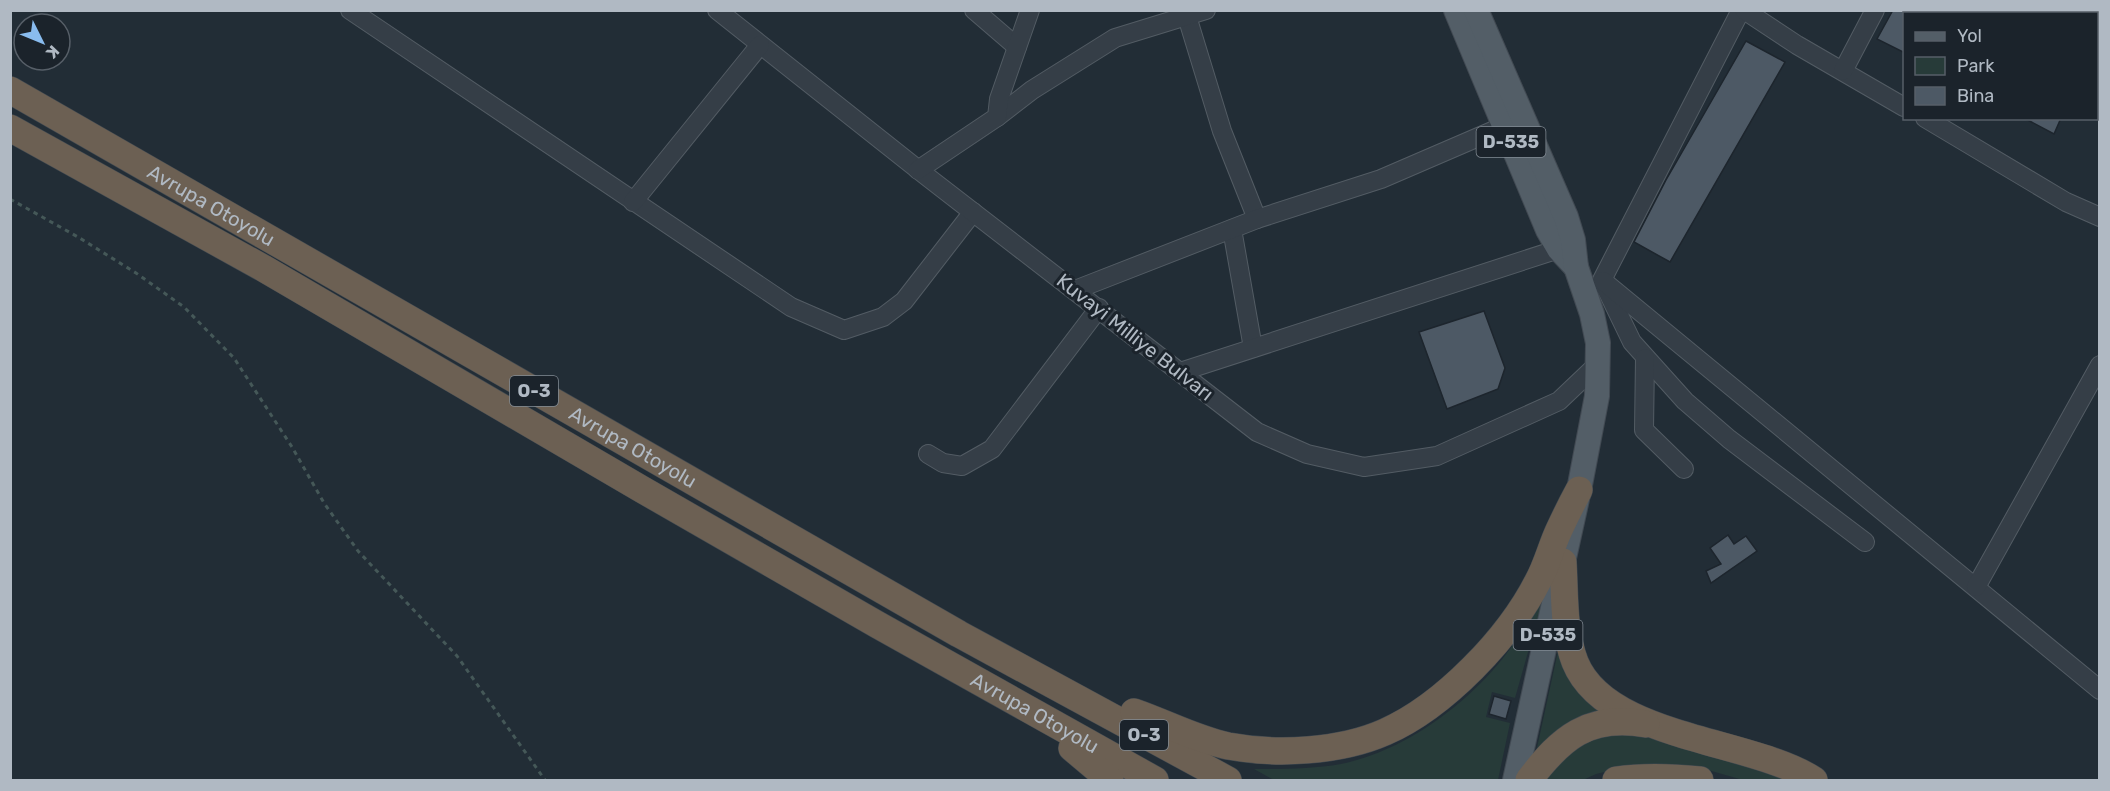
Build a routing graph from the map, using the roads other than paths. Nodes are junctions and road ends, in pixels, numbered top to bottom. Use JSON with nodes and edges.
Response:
{"nodes":[{"id":1,"x":350,"y":10,"type":"edge"},
{"id":2,"x":717,"y":10,"type":"edge"},
{"id":3,"x":974,"y":10,"type":"edge"},
{"id":4,"x":1030,"y":10,"type":"edge"},
{"id":5,"x":1206,"y":10,"type":"edge"},
{"id":6,"x":1456,"y":10,"type":"edge"},
{"id":7,"x":1476,"y":10,"type":"edge"},
{"id":8,"x":1743,"y":10,"type":"edge"},
{"id":9,"x":1875,"y":10,"type":"edge"},
{"id":10,"x":1186,"y":14,"type":"edge"},
{"id":11,"x":760,"y":45,"type":"junction"},
{"id":12,"x":1017,"y":47,"type":"junction"},
{"id":13,"x":1843,"y":71,"type":"junction"},
{"id":14,"x":10,"y":90,"type":"edge"},
{"id":15,"x":1903,"y":106,"type":"edge"},
{"id":16,"x":997,"y":117,"type":"junction"},
{"id":17,"x":1928,"y":120,"type":"edge"},
{"id":18,"x":1504,"y":126,"type":"junction"},
{"id":19,"x":10,"y":128,"type":"edge"},
{"id":20,"x":918,"y":170,"type":"junction"},
{"id":21,"x":633,"y":202,"type":"junction"},
{"id":22,"x":973,"y":212,"type":"junction"},
{"id":23,"x":2100,"y":217,"type":"edge"},
{"id":24,"x":1257,"y":219,"type":"junction"},
{"id":25,"x":1232,"y":229,"type":"junction"},
{"id":26,"x":1559,"y":249,"type":"junction"},
{"id":27,"x":1586,"y":274,"type":"junction"},
{"id":28,"x":1075,"y":290,"type":"junction"},
{"id":29,"x":1099,"y":308,"type":"junction"},
{"id":30,"x":1254,"y":348,"type":"junction"},
{"id":31,"x":1645,"y":358,"type":"junction"},
{"id":32,"x":1599,"y":363,"type":"junction"},
{"id":33,"x":2100,"y":365,"type":"edge"},
{"id":34,"x":1180,"y":372,"type":"junction"},
{"id":35,"x":928,"y":454,"type":"dead end"},
{"id":36,"x":1684,"y":469,"type":"dead end"},
{"id":37,"x":1579,"y":490,"type":"junction"},
{"id":38,"x":1865,"y":542,"type":"dead end"},
{"id":39,"x":1563,"y":562,"type":"junction"},
{"id":40,"x":1976,"y":587,"type":"junction"},
{"id":41,"x":1060,"y":689,"type":"junction"},
{"id":42,"x":2100,"y":690,"type":"edge"},
{"id":43,"x":1047,"y":720,"type":"junction"},
{"id":44,"x":1659,"y":726,"type":"junction"},
{"id":45,"x":1110,"y":780,"type":"edge"},
{"id":46,"x":1155,"y":780,"type":"edge"},
{"id":47,"x":1228,"y":780,"type":"edge"},
{"id":48,"x":1515,"y":780,"type":"edge"},
{"id":49,"x":1528,"y":780,"type":"edge"},
{"id":50,"x":1617,"y":780,"type":"edge"},
{"id":51,"x":1700,"y":780,"type":"edge"},
{"id":52,"x":1814,"y":780,"type":"edge"}],
"edges":[{"from":1,"to":21,"type":"street"},
{"from":2,"to":11,"type":"street","name":"Kuvayi Milliye Bulvarı"},
{"from":3,"to":12,"type":"street"},
{"from":4,"to":12,"type":"street"},
{"from":5,"to":10,"type":"street"},
{"from":6,"to":18,"type":"main road","number":"D-535"},
{"from":7,"to":27,"type":"main road","number":"D-535"},
{"from":8,"to":13,"type":"street"},
{"from":8,"to":27,"type":"street"},
{"from":9,"to":13,"type":"street"},
{"from":10,"to":16,"type":"street"},
{"from":10,"to":24,"type":"street"},
{"from":11,"to":20,"type":"street","name":"Kuvayi Milliye Bulvarı"},
{"from":11,"to":21,"type":"street"},
{"from":12,"to":16,"type":"street"},
{"from":13,"to":15,"type":"street"},
{"from":14,"to":41,"type":"highway","name":"Avrupa Otoyolu","number":"O-3"},
{"from":16,"to":20,"type":"street"},
{"from":17,"to":23,"type":"street"},
{"from":18,"to":24,"type":"street"},
{"from":18,"to":26,"type":"main road","number":"D-535"},
{"from":19,"to":43,"type":"highway","name":"Avrupa Otoyolu","number":"O-3"},
{"from":20,"to":22,"type":"street","name":"Kuvayi Milliye Bulvarı"},
{"from":21,"to":22,"type":"street"},
{"from":22,"to":28,"type":"street","name":"Kuvayi Milliye Bulvarı"},
{"from":24,"to":25,"type":"street"},
{"from":25,"to":28,"type":"street"},
{"from":25,"to":30,"type":"street"},
{"from":26,"to":27,"type":"main road","number":"D-535"},
{"from":26,"to":30,"type":"street"},
{"from":27,"to":31,"type":"street"},
{"from":27,"to":32,"type":"main road","number":"D-535"},
{"from":27,"to":40,"type":"street"},
{"from":28,"to":29,"type":"street","name":"Kuvayi Milliye Bulvarı"},
{"from":29,"to":34,"type":"street","name":"Kuvayi Milliye Bulvarı"},
{"from":29,"to":35,"type":"street"},
{"from":30,"to":34,"type":"street"},
{"from":31,"to":36,"type":"street"},
{"from":31,"to":38,"type":"street"},
{"from":32,"to":34,"type":"street","name":"Kuvayi Milliye Bulvarı"},
{"from":32,"to":37,"type":"main road","number":"D-535"},
{"from":33,"to":40,"type":"street"},
{"from":37,"to":39,"type":"main road","number":"D-535"},
{"from":37,"to":41,"type":"highway"},
{"from":39,"to":44,"type":"highway"},
{"from":39,"to":48,"type":"main road","number":"D-535"},
{"from":40,"to":42,"type":"street"},
{"from":41,"to":47,"type":"highway","name":"Avrupa Otoyolu","number":"O-3"},
{"from":43,"to":45,"type":"highway"},
{"from":43,"to":46,"type":"highway","name":"Avrupa Otoyolu","number":"O-3"},
{"from":44,"to":49,"type":"highway"},
{"from":44,"to":52,"type":"highway"},
{"from":50,"to":51,"type":"highway"}]}
